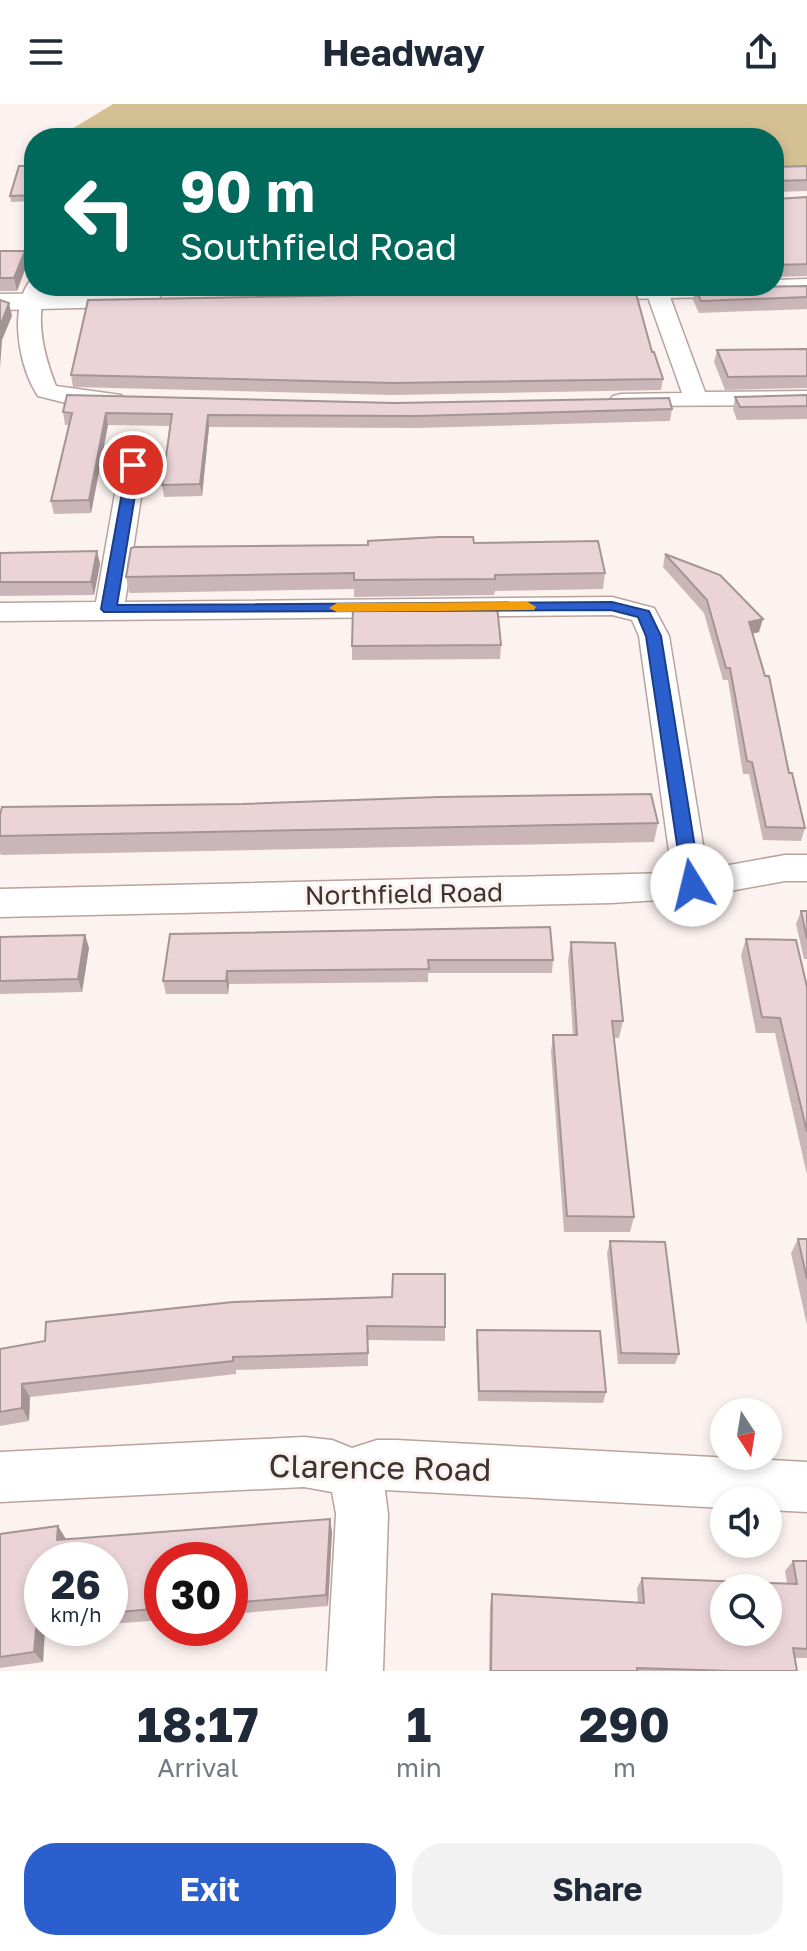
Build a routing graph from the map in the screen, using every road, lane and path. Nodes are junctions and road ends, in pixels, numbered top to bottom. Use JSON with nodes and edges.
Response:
{"nodes":[{"id":1,"x":784,"y":287,"type":"edge"},
{"id":2,"x":807,"y":287,"type":"edge"},
{"id":3,"x":25,"y":296,"type":"edge"},
{"id":4,"x":33,"y":296,"type":"edge"},
{"id":5,"x":88,"y":296,"type":"edge"},
{"id":6,"x":659,"y":296,"type":"edge"},
{"id":7,"x":170,"y":299,"type":"edge"},
{"id":8,"x":0,"y":302,"type":"edge"},
{"id":9,"x":807,"y":398,"type":"edge"},
{"id":10,"x":129,"y":400,"type":"edge"},
{"id":11,"x":696,"y":400,"type":"junction"},
{"id":12,"x":601,"y":401,"type":"edge"},
{"id":13,"x":133,"y":465,"type":"dead end"},
{"id":14,"x":109,"y":609,"type":"junction"},
{"id":15,"x":0,"y":612,"type":"edge"},
{"id":16,"x":807,"y":868,"type":"edge"},
{"id":17,"x":692,"y":885,"type":"junction"},
{"id":18,"x":0,"y":903,"type":"edge"},
{"id":19,"x":350,"y":1474,"type":"junction"},
{"id":20,"x":0,"y":1477,"type":"edge"},
{"id":21,"x":807,"y":1487,"type":"edge"},
{"id":22,"x":355,"y":1671,"type":"edge"}],
"edges":[{"from":1,"to":2,"type":"street"},
{"from":3,"to":8,"type":"street"},
{"from":4,"to":10,"type":"street"},
{"from":5,"to":7,"type":"street"},
{"from":6,"to":11,"type":"street"},
{"from":9,"to":11,"type":"street"},
{"from":11,"to":12,"type":"street"},
{"from":13,"to":14,"type":"street"},
{"from":14,"to":15,"type":"street"},
{"from":14,"to":17,"type":"street"},
{"from":16,"to":17,"type":"street","name":"Northfield Road"},
{"from":17,"to":18,"type":"street","name":"Northfield Road"},
{"from":19,"to":20,"type":"street","name":"Clarence Road"},
{"from":19,"to":21,"type":"street","name":"Clarence Road"},
{"from":19,"to":22,"type":"street"}]}
